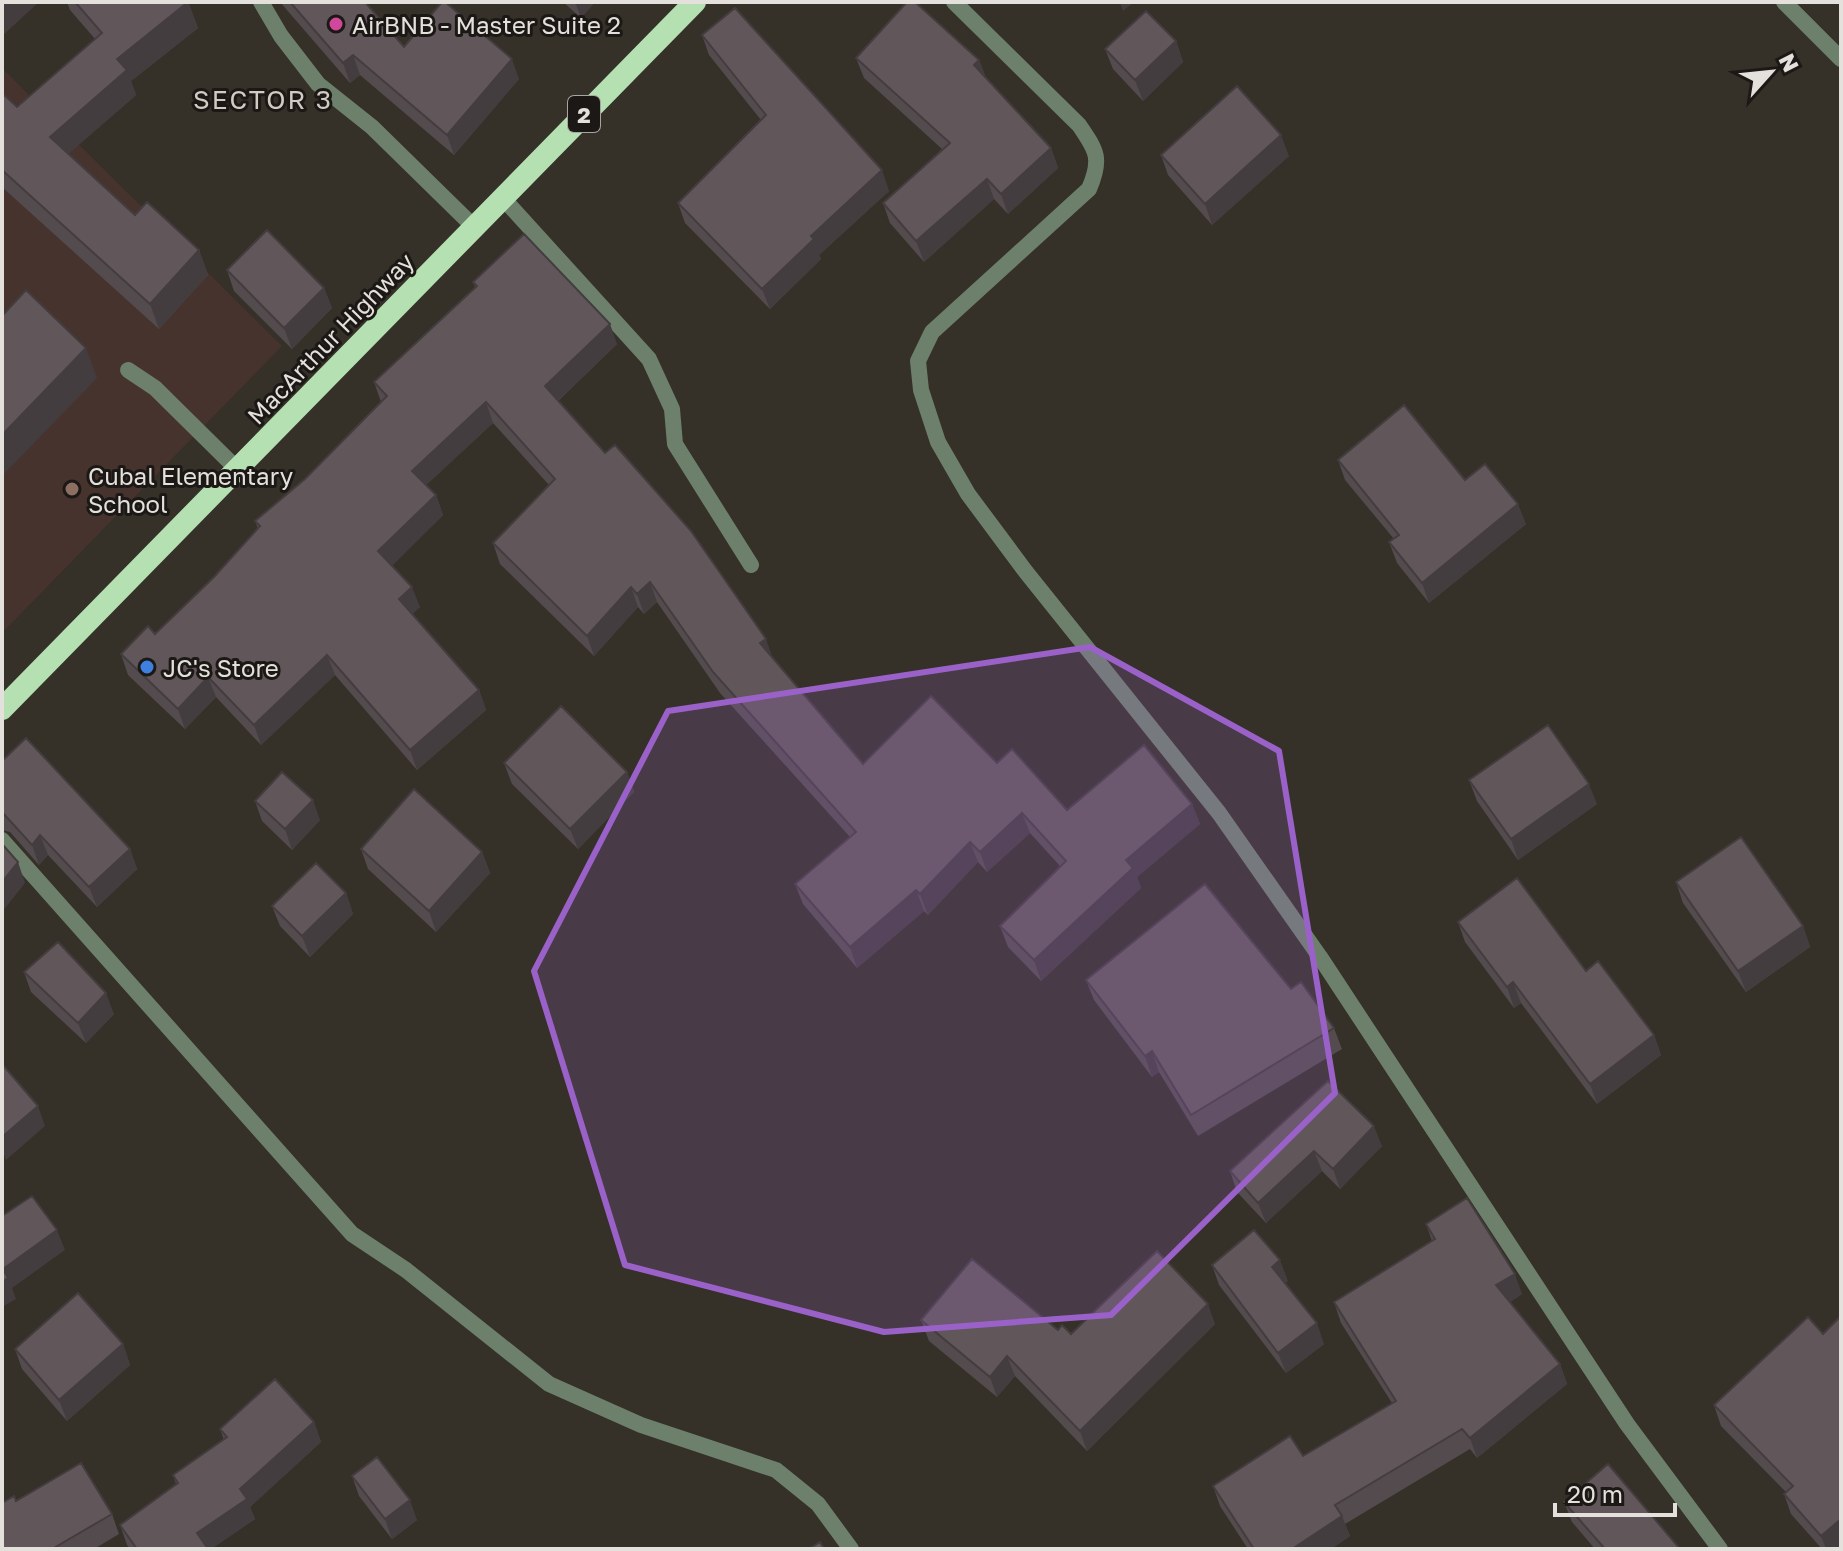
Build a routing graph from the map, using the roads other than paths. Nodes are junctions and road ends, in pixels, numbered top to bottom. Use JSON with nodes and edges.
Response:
{"nodes":[{"id":1,"x":261,"y":2,"type":"edge"},
{"id":2,"x":695,"y":2,"type":"edge"},
{"id":3,"x":954,"y":2,"type":"edge"},
{"id":4,"x":1784,"y":2,"type":"edge"},
{"id":5,"x":1841,"y":59,"type":"edge"},
{"id":6,"x":502,"y":197,"type":"junction"},
{"id":7,"x":473,"y":226,"type":"junction"},
{"id":8,"x":128,"y":370,"type":"dead end"},
{"id":9,"x":238,"y":470,"type":"junction"},
{"id":10,"x":751,"y":565,"type":"dead end"},
{"id":11,"x":2,"y":709,"type":"edge"},
{"id":12,"x":2,"y":840,"type":"edge"},
{"id":13,"x":851,"y":1549,"type":"edge"},
{"id":14,"x":1720,"y":1549,"type":"edge"}],
"edges":[{"from":1,"to":7,"type":"street"},
{"from":2,"to":6,"type":"highway","name":"MacArthur Highway","number":"2"},
{"from":3,"to":14,"type":"street"},
{"from":4,"to":5,"type":"street"},
{"from":6,"to":7,"type":"highway","name":"MacArthur Highway","number":"2"},
{"from":6,"to":10,"type":"street"},
{"from":7,"to":9,"type":"highway","name":"MacArthur Highway","number":"2"},
{"from":8,"to":9,"type":"street"},
{"from":9,"to":11,"type":"highway","name":"MacArthur Highway","number":"2"},
{"from":12,"to":13,"type":"street"}]}
